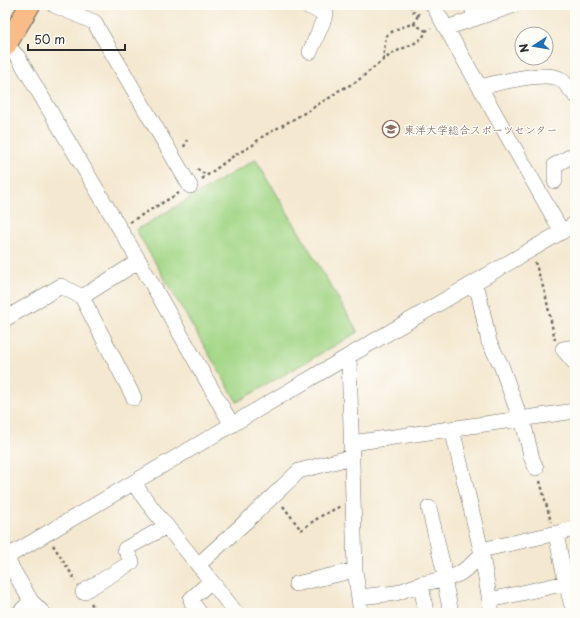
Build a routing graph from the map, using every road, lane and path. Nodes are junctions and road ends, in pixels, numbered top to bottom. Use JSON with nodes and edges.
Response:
{"nodes":[{"id":1,"x":30,"y":5,"type":"edge"},
{"id":2,"x":54,"y":5,"type":"edge"},
{"id":3,"x":305,"y":5,"type":"edge"},
{"id":4,"x":410,"y":5,"type":"edge"},
{"id":5,"x":515,"y":5,"type":"edge"},
{"id":6,"x":430,"y":10,"type":"edge"},
{"id":7,"x":473,"y":12,"type":"edge"},
{"id":8,"x":418,"y":15,"type":"junction"},
{"id":9,"x":414,"y":24,"type":"junction"},
{"id":10,"x":441,"y":27,"type":"junction"},
{"id":11,"x":426,"y":31,"type":"junction"},
{"id":12,"x":6,"y":46,"type":"edge"},
{"id":13,"x":310,"y":52,"type":"dead end"},
{"id":14,"x":383,"y":60,"type":"junction"},
{"id":15,"x":480,"y":87,"type":"junction"},
{"id":16,"x":575,"y":96,"type":"edge"},
{"id":17,"x":575,"y":154,"type":"edge"},
{"id":18,"x":555,"y":181,"type":"dead end"},
{"id":19,"x":190,"y":186,"type":"junction"},
{"id":20,"x":569,"y":228,"type":"edge"},
{"id":21,"x":120,"y":229,"type":"junction"},
{"id":22,"x":139,"y":261,"type":"junction"},
{"id":23,"x":535,"y":262,"type":"dead end"},
{"id":24,"x":473,"y":284,"type":"junction"},
{"id":25,"x":82,"y":297,"type":"junction"},
{"id":26,"x":5,"y":319,"type":"edge"},
{"id":27,"x":569,"y":348,"type":"edge"},
{"id":28,"x":349,"y":356,"type":"junction"},
{"id":29,"x":575,"y":363,"type":"edge"},
{"id":30,"x":134,"y":398,"type":"dead end"},
{"id":31,"x":575,"y":411,"type":"edge"},
{"id":32,"x":521,"y":418,"type":"junction"},
{"id":33,"x":232,"y":425,"type":"junction"},
{"id":34,"x":452,"y":428,"type":"junction"},
{"id":35,"x":352,"y":450,"type":"junction"},
{"id":36,"x":536,"y":468,"type":"joint"},
{"id":37,"x":134,"y":483,"type":"junction"},
{"id":38,"x":275,"y":495,"type":"junction"},
{"id":39,"x":353,"y":500,"type":"junction"},
{"id":40,"x":429,"y":508,"type":"dead end"},
{"id":41,"x":167,"y":526,"type":"junction"},
{"id":42,"x":575,"y":529,"type":"edge"},
{"id":43,"x":555,"y":534,"type":"junction"},
{"id":44,"x":53,"y":544,"type":"dead end"},
{"id":45,"x":482,"y":552,"type":"junction"},
{"id":46,"x":6,"y":558,"type":"edge"},
{"id":47,"x":198,"y":565,"type":"junction"},
{"id":48,"x":355,"y":570,"type":"junction"},
{"id":49,"x":445,"y":579,"type":"junction"},
{"id":50,"x":211,"y":581,"type":"junction"},
{"id":51,"x":566,"y":583,"type":"junction"},
{"id":52,"x":296,"y":584,"type":"dead end"},
{"id":53,"x":421,"y":584,"type":"junction"},
{"id":54,"x":83,"y":592,"type":"junction"},
{"id":55,"x":359,"y":597,"type":"junction"},
{"id":56,"x":31,"y":601,"type":"junction"},
{"id":57,"x":491,"y":606,"type":"edge"},
{"id":58,"x":19,"y":613,"type":"edge"},
{"id":59,"x":43,"y":613,"type":"edge"},
{"id":60,"x":97,"y":613,"type":"edge"},
{"id":61,"x":200,"y":613,"type":"edge"},
{"id":62,"x":236,"y":613,"type":"edge"},
{"id":63,"x":361,"y":613,"type":"edge"},
{"id":64,"x":426,"y":613,"type":"edge"},
{"id":65,"x":451,"y":613,"type":"edge"},
{"id":66,"x":574,"y":613,"type":"edge"}],
"edges":[{"from":1,"to":12,"type":"main road"},
{"from":2,"to":19,"type":"street"},
{"from":3,"to":13,"type":"street"},
{"from":4,"to":8,"type":"path"},
{"from":5,"to":7,"type":"street"},
{"from":6,"to":8,"type":"path"},
{"from":6,"to":10,"type":"street"},
{"from":7,"to":10,"type":"street"},
{"from":8,"to":9,"type":"path"},
{"from":9,"to":11,"type":"path"},
{"from":9,"to":14,"type":"path"},
{"from":10,"to":11,"type":"path"},
{"from":10,"to":15,"type":"street"},
{"from":11,"to":14,"type":"path"},
{"from":12,"to":21,"type":"street"},
{"from":14,"to":19,"type":"path"},
{"from":15,"to":16,"type":"street"},
{"from":15,"to":20,"type":"street"},
{"from":17,"to":18,"type":"street"},
{"from":19,"to":21,"type":"path"},
{"from":20,"to":24,"type":"street"},
{"from":21,"to":22,"type":"street"},
{"from":22,"to":25,"type":"street"},
{"from":22,"to":33,"type":"street"},
{"from":23,"to":27,"type":"path"},
{"from":24,"to":28,"type":"street"},
{"from":24,"to":32,"type":"street"},
{"from":25,"to":26,"type":"street"},
{"from":25,"to":30,"type":"street"},
{"from":27,"to":29,"type":"street"},
{"from":28,"to":33,"type":"street"},
{"from":28,"to":35,"type":"street"},
{"from":31,"to":32,"type":"street"},
{"from":32,"to":34,"type":"street"},
{"from":32,"to":36,"type":"street"},
{"from":33,"to":37,"type":"street"},
{"from":34,"to":35,"type":"street"},
{"from":34,"to":45,"type":"street"},
{"from":35,"to":38,"type":"street"},
{"from":35,"to":39,"type":"street"},
{"from":36,"to":43,"type":"path"},
{"from":37,"to":41,"type":"street"},
{"from":37,"to":46,"type":"street"},
{"from":38,"to":39,"type":"path"},
{"from":38,"to":47,"type":"street"},
{"from":39,"to":48,"type":"street"},
{"from":40,"to":49,"type":"street"},
{"from":41,"to":47,"type":"street"},
{"from":41,"to":54,"type":"street"},
{"from":42,"to":43,"type":"street"},
{"from":43,"to":45,"type":"street"},
{"from":43,"to":51,"type":"street"},
{"from":44,"to":54,"type":"path"},
{"from":45,"to":49,"type":"street"},
{"from":45,"to":57,"type":"street"},
{"from":46,"to":56,"type":"street"},
{"from":47,"to":50,"type":"street"},
{"from":48,"to":52,"type":"street"},
{"from":48,"to":55,"type":"street"},
{"from":49,"to":53,"type":"street"},
{"from":49,"to":65,"type":"street"},
{"from":50,"to":61,"type":"street"},
{"from":50,"to":62,"type":"street"},
{"from":51,"to":57,"type":"street"},
{"from":51,"to":66,"type":"street"},
{"from":53,"to":55,"type":"street"},
{"from":53,"to":64,"type":"street"},
{"from":54,"to":60,"type":"path"},
{"from":55,"to":63,"type":"street"},
{"from":56,"to":58,"type":"street"},
{"from":56,"to":59,"type":"street"}]}
